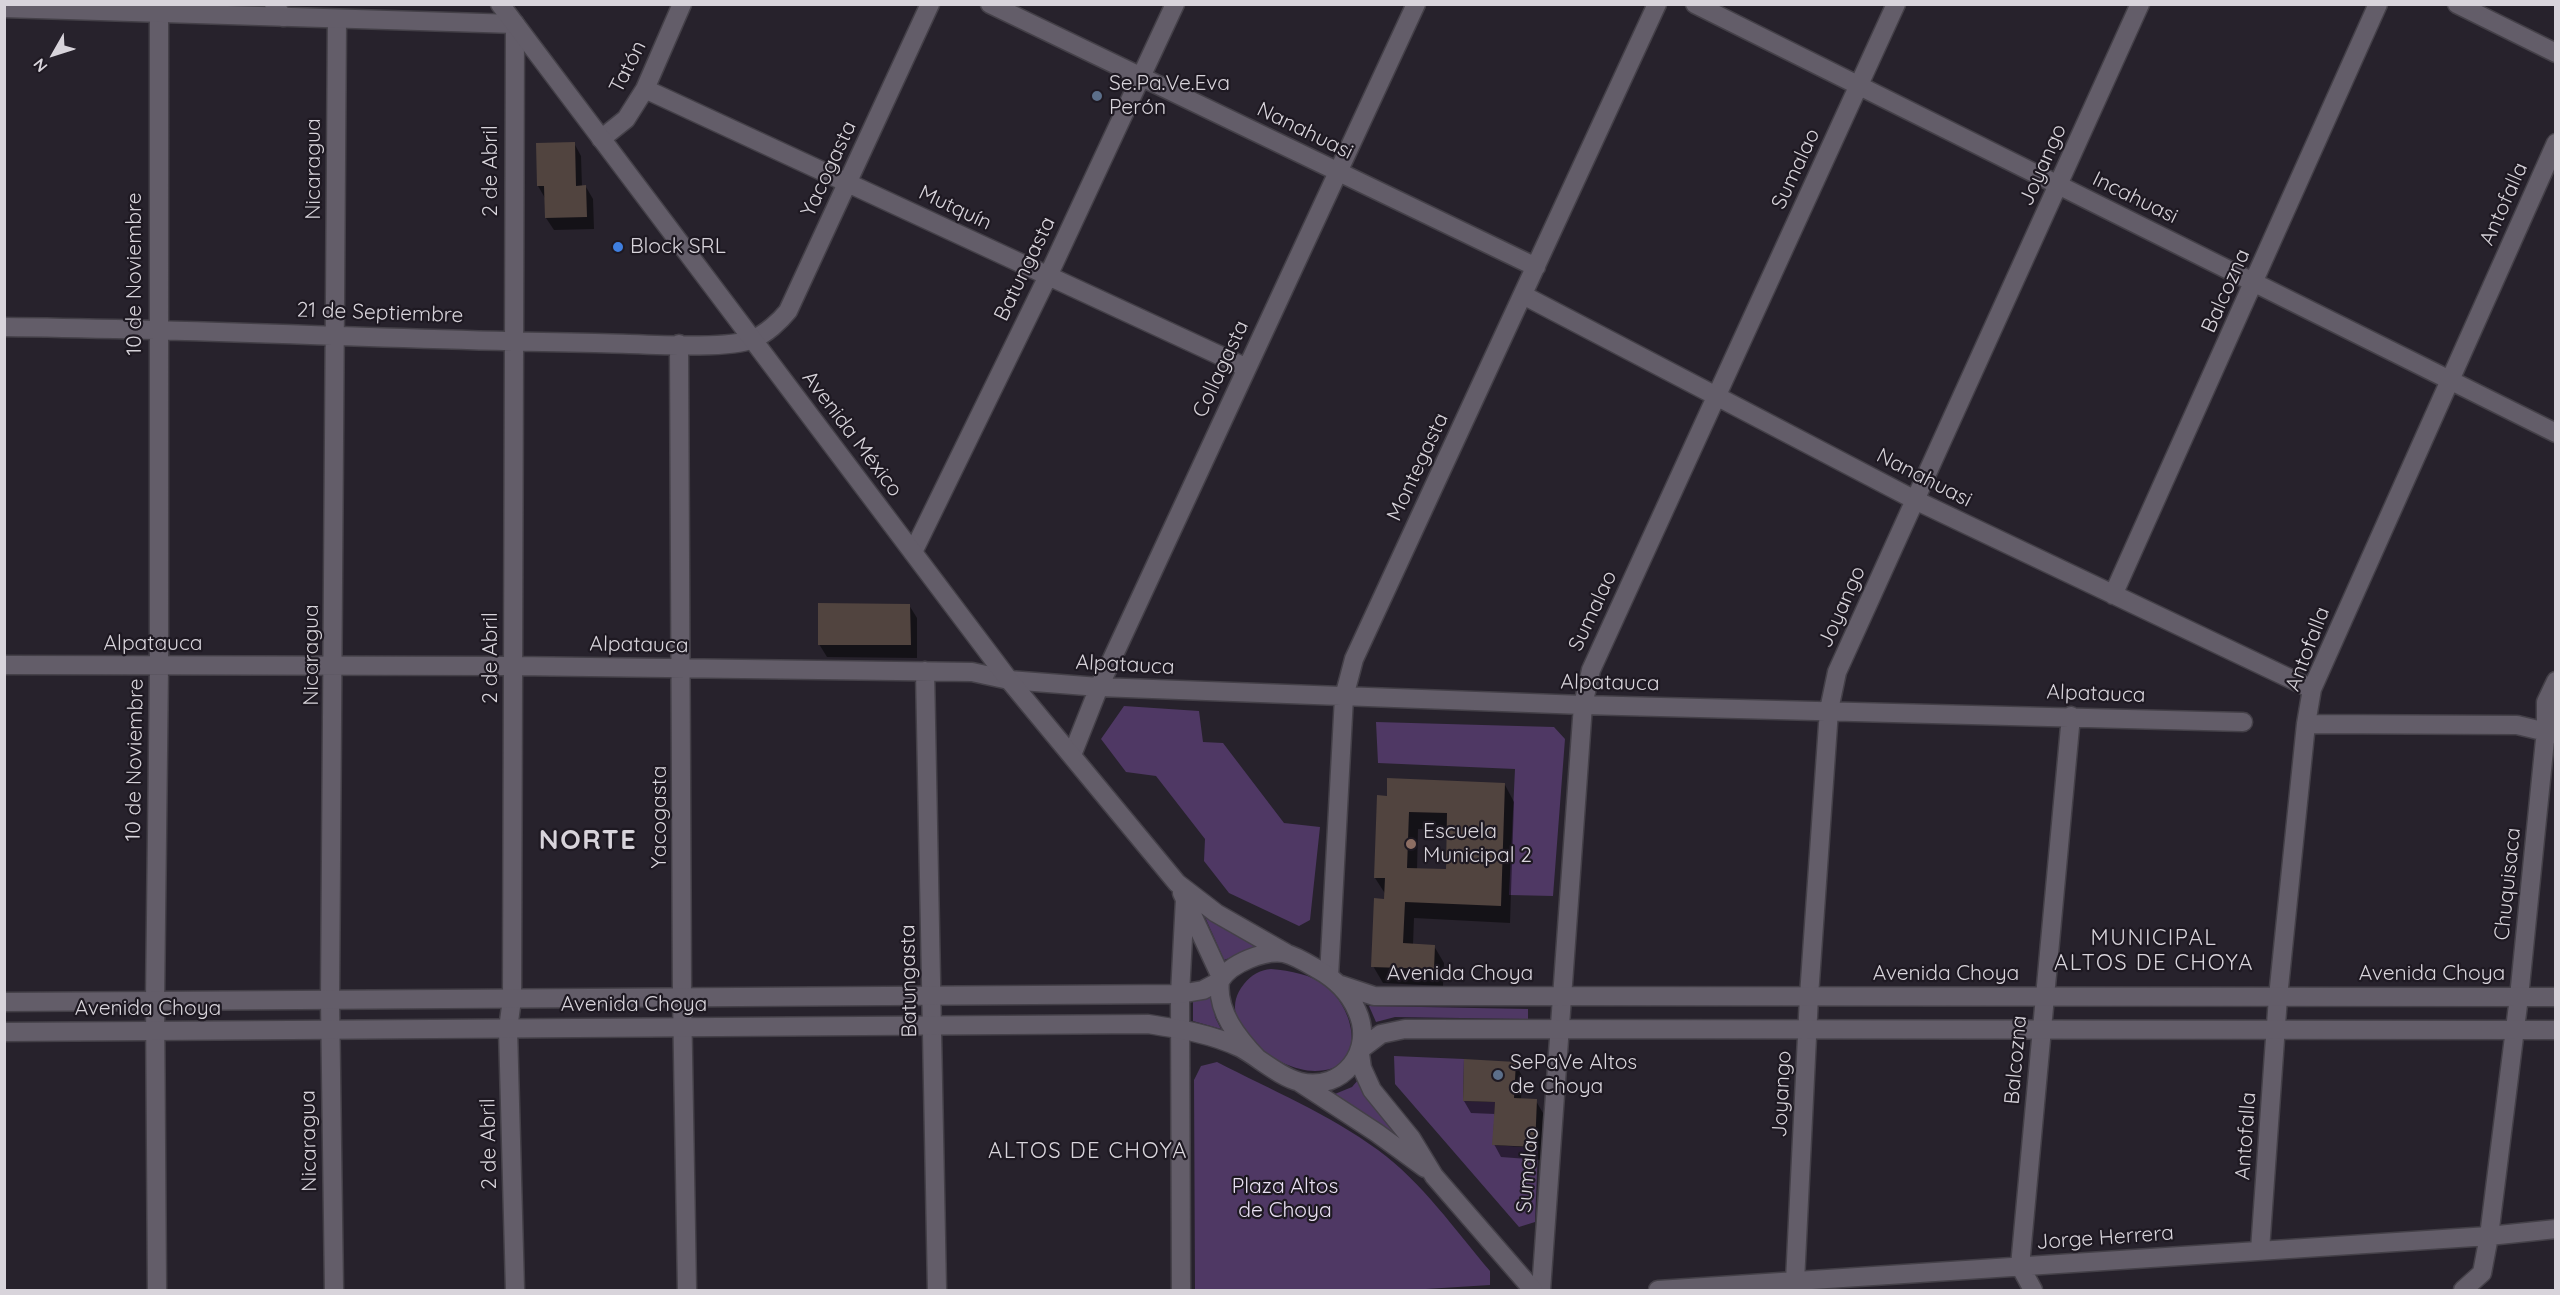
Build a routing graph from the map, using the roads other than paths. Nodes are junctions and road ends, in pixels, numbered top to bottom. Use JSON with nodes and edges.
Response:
{"nodes":[{"id":1,"x":500,"y":4,"type":"edge"},
{"id":2,"x":682,"y":4,"type":"edge"},
{"id":3,"x":930,"y":4,"type":"edge"},
{"id":4,"x":990,"y":4,"type":"edge"},
{"id":5,"x":1175,"y":4,"type":"edge"},
{"id":6,"x":1416,"y":4,"type":"edge"},
{"id":7,"x":1657,"y":4,"type":"edge"},
{"id":8,"x":1695,"y":4,"type":"edge"},
{"id":9,"x":1896,"y":4,"type":"edge"},
{"id":10,"x":2140,"y":4,"type":"edge"},
{"id":11,"x":2378,"y":4,"type":"edge"},
{"id":12,"x":2457,"y":4,"type":"edge"},
{"id":13,"x":4,"y":8,"type":"edge"},
{"id":14,"x":278,"y":11,"type":"edge"},
{"id":15,"x":159,"y":13,"type":"junction"},
{"id":16,"x":337,"y":20,"type":"junction"},
{"id":17,"x":514,"y":24,"type":"junction"},
{"id":18,"x":2556,"y":53,"type":"edge"},
{"id":19,"x":1141,"y":77,"type":"junction"},
{"id":20,"x":1858,"y":86,"type":"junction"},
{"id":21,"x":645,"y":89,"type":"junction"},
{"id":22,"x":601,"y":139,"type":"junction"},
{"id":23,"x":2556,"y":143,"type":"edge"},
{"id":24,"x":1338,"y":171,"type":"junction"},
{"id":25,"x":847,"y":183,"type":"junction"},
{"id":26,"x":2058,"y":185,"type":"junction"},
{"id":27,"x":1536,"y":267,"type":"junction"},
{"id":28,"x":1048,"y":276,"type":"junction"},
{"id":29,"x":2254,"y":283,"type":"junction"},
{"id":30,"x":1523,"y":295,"type":"junction"},
{"id":31,"x":4,"y":327,"type":"edge"},
{"id":32,"x":157,"y":328,"type":"junction"},
{"id":33,"x":336,"y":334,"type":"junction"},
{"id":34,"x":753,"y":340,"type":"junction"},
{"id":35,"x":512,"y":341,"type":"junction"},
{"id":36,"x":680,"y":344,"type":"junction"},
{"id":37,"x":1247,"y":368,"type":"junction"},
{"id":38,"x":2450,"y":380,"type":"junction"},
{"id":39,"x":1716,"y":397,"type":"junction"},
{"id":40,"x":2556,"y":433,"type":"edge"},
{"id":41,"x":1915,"y":500,"type":"junction"},
{"id":42,"x":913,"y":552,"type":"junction"},
{"id":43,"x":2113,"y":595,"type":"junction"},
{"id":44,"x":4,"y":665,"type":"edge"},
{"id":45,"x":514,"y":666,"type":"junction"},
{"id":46,"x":159,"y":667,"type":"junction"},
{"id":47,"x":334,"y":667,"type":"junction"},
{"id":48,"x":682,"y":668,"type":"junction"},
{"id":49,"x":925,"y":671,"type":"junction"},
{"id":50,"x":1009,"y":680,"type":"junction"},
{"id":51,"x":2556,"y":681,"type":"edge"},
{"id":52,"x":1099,"y":687,"type":"junction"},
{"id":53,"x":2312,"y":689,"type":"junction"},
{"id":54,"x":1344,"y":696,"type":"junction"},
{"id":55,"x":1583,"y":705,"type":"junction"},
{"id":56,"x":1829,"y":710,"type":"junction"},
{"id":57,"x":2071,"y":716,"type":"junction"},
{"id":58,"x":2243,"y":722,"type":"dead end"},
{"id":59,"x":2306,"y":724,"type":"junction"},
{"id":60,"x":2551,"y":732,"type":"edge"},
{"id":61,"x":1072,"y":755,"type":"junction"},
{"id":62,"x":1181,"y":890,"type":"junction"},
{"id":63,"x":1288,"y":954,"type":"junction"},
{"id":64,"x":1221,"y":979,"type":"junction"},
{"id":65,"x":1334,"y":980,"type":"junction"},
{"id":66,"x":1180,"y":994,"type":"junction"},
{"id":67,"x":933,"y":996,"type":"junction"},
{"id":68,"x":1563,"y":996,"type":"junction"},
{"id":69,"x":1809,"y":996,"type":"junction"},
{"id":70,"x":682,"y":997,"type":"junction"},
{"id":71,"x":2045,"y":997,"type":"junction"},
{"id":72,"x":2278,"y":997,"type":"junction"},
{"id":73,"x":2519,"y":997,"type":"junction"},
{"id":74,"x":2556,"y":997,"type":"edge"},
{"id":75,"x":512,"y":999,"type":"junction"},
{"id":76,"x":330,"y":1000,"type":"junction"},
{"id":77,"x":155,"y":1001,"type":"junction"},
{"id":78,"x":4,"y":1002,"type":"edge"},
{"id":79,"x":932,"y":1026,"type":"junction"},
{"id":80,"x":683,"y":1028,"type":"junction"},
{"id":81,"x":508,"y":1029,"type":"junction"},
{"id":82,"x":1180,"y":1029,"type":"junction"},
{"id":83,"x":1561,"y":1029,"type":"junction"},
{"id":84,"x":1808,"y":1029,"type":"junction"},
{"id":85,"x":331,"y":1030,"type":"junction"},
{"id":86,"x":2041,"y":1030,"type":"junction"},
{"id":87,"x":2276,"y":1030,"type":"junction"},
{"id":88,"x":2513,"y":1030,"type":"junction"},
{"id":89,"x":2556,"y":1030,"type":"edge"},
{"id":90,"x":156,"y":1031,"type":"junction"},
{"id":91,"x":4,"y":1032,"type":"edge"},
{"id":92,"x":1360,"y":1052,"type":"junction"},
{"id":93,"x":1258,"y":1059,"type":"junction"},
{"id":94,"x":1298,"y":1082,"type":"junction"},
{"id":95,"x":1434,"y":1176,"type":"junction"},
{"id":96,"x":2556,"y":1229,"type":"edge"},
{"id":97,"x":2489,"y":1236,"type":"junction"},
{"id":98,"x":2260,"y":1250,"type":"junction"},
{"id":99,"x":2020,"y":1266,"type":"junction"},
{"id":100,"x":1797,"y":1286,"type":"edge"},
{"id":101,"x":157,"y":1290,"type":"edge"},
{"id":102,"x":334,"y":1290,"type":"edge"},
{"id":103,"x":515,"y":1290,"type":"edge"},
{"id":104,"x":687,"y":1290,"type":"edge"},
{"id":105,"x":937,"y":1290,"type":"edge"},
{"id":106,"x":1181,"y":1290,"type":"edge"},
{"id":107,"x":1533,"y":1290,"type":"edge"},
{"id":108,"x":1541,"y":1290,"type":"edge"},
{"id":109,"x":1658,"y":1290,"type":"edge"},
{"id":110,"x":2033,"y":1290,"type":"edge"},
{"id":111,"x":2463,"y":1290,"type":"edge"}],
"edges":[{"from":1,"to":17,"type":"street","name":"Avenida México"},
{"from":2,"to":21,"type":"street","name":"Tatón"},
{"from":3,"to":25,"type":"street","name":"Yacogasta"},
{"from":4,"to":19,"type":"street","name":"Nanahuasi"},
{"from":5,"to":19,"type":"street","name":"Batungasta"},
{"from":6,"to":24,"type":"street","name":"Collagasta"},
{"from":7,"to":27,"type":"street","name":"Montegasta"},
{"from":8,"to":20,"type":"street","name":"Incahuasi"},
{"from":9,"to":20,"type":"street","name":"Sumalao"},
{"from":10,"to":26,"type":"street","name":"Joyango"},
{"from":11,"to":29,"type":"street","name":"Balcozna"},
{"from":12,"to":18,"type":"street"},
{"from":13,"to":15,"type":"street"},
{"from":14,"to":15,"type":"street"},
{"from":14,"to":16,"type":"street"},
{"from":15,"to":32,"type":"street","name":"10 de Noviembre"},
{"from":16,"to":17,"type":"street"},
{"from":16,"to":33,"type":"street","name":"Nicaragua"},
{"from":17,"to":22,"type":"street","name":"Avenida México"},
{"from":17,"to":35,"type":"street","name":"2 de Abril"},
{"from":19,"to":24,"type":"street","name":"Nanahuasi"},
{"from":19,"to":28,"type":"street","name":"Batungasta"},
{"from":20,"to":26,"type":"street","name":"Incahuasi"},
{"from":20,"to":39,"type":"street","name":"Sumalao"},
{"from":21,"to":22,"type":"street","name":"Tatón"},
{"from":21,"to":25,"type":"street","name":"Mutquín"},
{"from":22,"to":34,"type":"street","name":"Avenida México"},
{"from":23,"to":38,"type":"street","name":"Antofalla"},
{"from":24,"to":27,"type":"street","name":"Nanahuasi"},
{"from":24,"to":37,"type":"street","name":"Collagasta"},
{"from":25,"to":28,"type":"street","name":"Mutquín"},
{"from":25,"to":34,"type":"street","name":"Yacogasta"},
{"from":26,"to":29,"type":"street","name":"Incahuasi"},
{"from":26,"to":41,"type":"street","name":"Joyango"},
{"from":27,"to":30,"type":"street","name":"Montegasta"},
{"from":28,"to":37,"type":"street","name":"Mutquín"},
{"from":28,"to":42,"type":"street","name":"Batungasta"},
{"from":29,"to":38,"type":"street","name":"Incahuasi"},
{"from":29,"to":43,"type":"street","name":"Balcozna"},
{"from":30,"to":39,"type":"street","name":"Nanahuasi"},
{"from":30,"to":54,"type":"street","name":"Montegasta"},
{"from":31,"to":32,"type":"street","name":"21 de Septiembre"},
{"from":32,"to":33,"type":"street","name":"21 de Septiembre"},
{"from":32,"to":46,"type":"street","name":"10 de Noviembre"},
{"from":33,"to":35,"type":"street","name":"21 de Septiembre"},
{"from":33,"to":47,"type":"street","name":"Nicaragua"},
{"from":34,"to":36,"type":"street","name":"21 de Septiembre"},
{"from":34,"to":42,"type":"street","name":"Avenida México"},
{"from":35,"to":36,"type":"street","name":"21 de Septiembre"},
{"from":35,"to":45,"type":"street","name":"2 de Abril"},
{"from":36,"to":48,"type":"street","name":"Yacogasta"},
{"from":37,"to":52,"type":"street","name":"Collagasta"},
{"from":38,"to":40,"type":"street","name":"Incahuasi"},
{"from":38,"to":53,"type":"street","name":"Antofalla"},
{"from":39,"to":41,"type":"street","name":"Nanahuasi"},
{"from":39,"to":55,"type":"street","name":"Sumalao"},
{"from":41,"to":43,"type":"street","name":"Nanahuasi"},
{"from":41,"to":56,"type":"street","name":"Joyango"},
{"from":42,"to":50,"type":"street","name":"Avenida México"},
{"from":43,"to":53,"type":"street","name":"Nanahuasi"},
{"from":44,"to":46,"type":"street","name":"Alpatauca"},
{"from":45,"to":47,"type":"street","name":"Alpatauca"},
{"from":45,"to":48,"type":"street","name":"Alpatauca"},
{"from":45,"to":75,"type":"street","name":"2 de Abril"},
{"from":46,"to":47,"type":"street","name":"Alpatauca"},
{"from":46,"to":77,"type":"street","name":"10 de Noviembre"},
{"from":47,"to":76,"type":"street","name":"Nicaragua"},
{"from":48,"to":49,"type":"street","name":"Alpatauca"},
{"from":48,"to":70,"type":"street","name":"Yacogasta"},
{"from":49,"to":50,"type":"street","name":"Alpatauca"},
{"from":49,"to":67,"type":"street","name":"Batungasta"},
{"from":50,"to":52,"type":"street","name":"Alpatauca"},
{"from":50,"to":61,"type":"street","name":"Avenida México"},
{"from":51,"to":60,"type":"street","name":"Chuquisaca"},
{"from":52,"to":54,"type":"street","name":"Alpatauca"},
{"from":52,"to":61,"type":"street","name":"Collagasta"},
{"from":53,"to":59,"type":"street","name":"Antofalla"},
{"from":54,"to":55,"type":"street","name":"Alpatauca"},
{"from":54,"to":65,"type":"street","name":"Montegasta"},
{"from":55,"to":56,"type":"street","name":"Alpatauca"},
{"from":55,"to":68,"type":"street","name":"Sumalao"},
{"from":56,"to":57,"type":"street","name":"Alpatauca"},
{"from":56,"to":69,"type":"street","name":"Joyango"},
{"from":57,"to":58,"type":"street","name":"Alpatauca"},
{"from":57,"to":71,"type":"street","name":"Balcozna"},
{"from":59,"to":60,"type":"street"},
{"from":59,"to":72,"type":"street","name":"Antofalla"},
{"from":60,"to":73,"type":"street","name":"Chuquisaca"},
{"from":61,"to":62,"type":"street","name":"Avenida México"},
{"from":62,"to":63,"type":"street","name":"Avenida México"},
{"from":62,"to":64,"type":"street","name":"Avenida México"},
{"from":62,"to":66,"type":"street"},
{"from":63,"to":64,"type":"street"},
{"from":63,"to":65,"type":"street"},
{"from":64,"to":66,"type":"street","name":"Avenida Choya"},
{"from":64,"to":93,"type":"street"},
{"from":65,"to":68,"type":"street","name":"Avenida Choya"},
{"from":65,"to":92,"type":"street"},
{"from":66,"to":67,"type":"street","name":"Avenida Choya"},
{"from":66,"to":82,"type":"street"},
{"from":67,"to":70,"type":"street","name":"Avenida Choya"},
{"from":67,"to":79,"type":"street","name":"Batungasta"},
{"from":68,"to":69,"type":"street","name":"Avenida Choya"},
{"from":68,"to":83,"type":"street","name":"Sumalao"},
{"from":69,"to":71,"type":"street","name":"Avenida Choya"},
{"from":69,"to":84,"type":"street","name":"Joyango"},
{"from":70,"to":75,"type":"street","name":"Avenida Choya"},
{"from":70,"to":80,"type":"street","name":"Yacogasta"},
{"from":71,"to":72,"type":"street","name":"Avenida Choya"},
{"from":71,"to":86,"type":"street","name":"Balcozna"},
{"from":72,"to":73,"type":"street","name":"Avenida Choya"},
{"from":72,"to":87,"type":"street","name":"Antofalla"},
{"from":73,"to":74,"type":"street","name":"Avenida Choya"},
{"from":73,"to":88,"type":"street","name":"Chuquisaca"},
{"from":75,"to":76,"type":"street","name":"Avenida Choya"},
{"from":75,"to":81,"type":"street","name":"2 de Abril"},
{"from":76,"to":77,"type":"street","name":"Avenida Choya"},
{"from":76,"to":85,"type":"street","name":"Nicaragua"},
{"from":77,"to":78,"type":"street","name":"Avenida Choya"},
{"from":77,"to":90,"type":"street","name":"10 de Noviembre"},
{"from":79,"to":80,"type":"street","name":"Avenida Choya"},
{"from":79,"to":82,"type":"street","name":"Avenida Choya"},
{"from":79,"to":105,"type":"street","name":"Batungasta"},
{"from":80,"to":81,"type":"street","name":"Avenida Choya"},
{"from":80,"to":104,"type":"street","name":"Yacogasta"},
{"from":81,"to":85,"type":"street","name":"Avenida Choya"},
{"from":81,"to":103,"type":"street","name":"2 de Abril"},
{"from":82,"to":93,"type":"street","name":"Avenida Choya"},
{"from":82,"to":106,"type":"street"},
{"from":83,"to":84,"type":"street"},
{"from":83,"to":92,"type":"street"},
{"from":83,"to":108,"type":"street","name":"Sumalao"},
{"from":84,"to":86,"type":"street"},
{"from":84,"to":100,"type":"street","name":"Joyango"},
{"from":85,"to":90,"type":"street","name":"Avenida Choya"},
{"from":85,"to":102,"type":"street","name":"Nicaragua"},
{"from":86,"to":87,"type":"street"},
{"from":86,"to":99,"type":"street","name":"Balcozna"},
{"from":87,"to":88,"type":"street"},
{"from":87,"to":98,"type":"street","name":"Antofalla"},
{"from":88,"to":89,"type":"street"},
{"from":88,"to":97,"type":"street","name":"Chuquisaca"},
{"from":90,"to":91,"type":"street","name":"Avenida Choya"},
{"from":90,"to":101,"type":"street","name":"10 de Noviembre"},
{"from":92,"to":94,"type":"street"},
{"from":92,"to":95,"type":"street"},
{"from":93,"to":94,"type":"street"},
{"from":94,"to":95,"type":"street"},
{"from":95,"to":107,"type":"street"},
{"from":96,"to":97,"type":"street","name":"Jorge Herrera"},
{"from":97,"to":98,"type":"street","name":"Jorge Herrera"},
{"from":97,"to":111,"type":"street","name":"Chuquisaca"},
{"from":98,"to":99,"type":"street","name":"Jorge Herrera"},
{"from":99,"to":100,"type":"street","name":"Jorge Herrera"},
{"from":99,"to":110,"type":"street"},
{"from":100,"to":109,"type":"street","name":"Jorge Herrera"}]}
